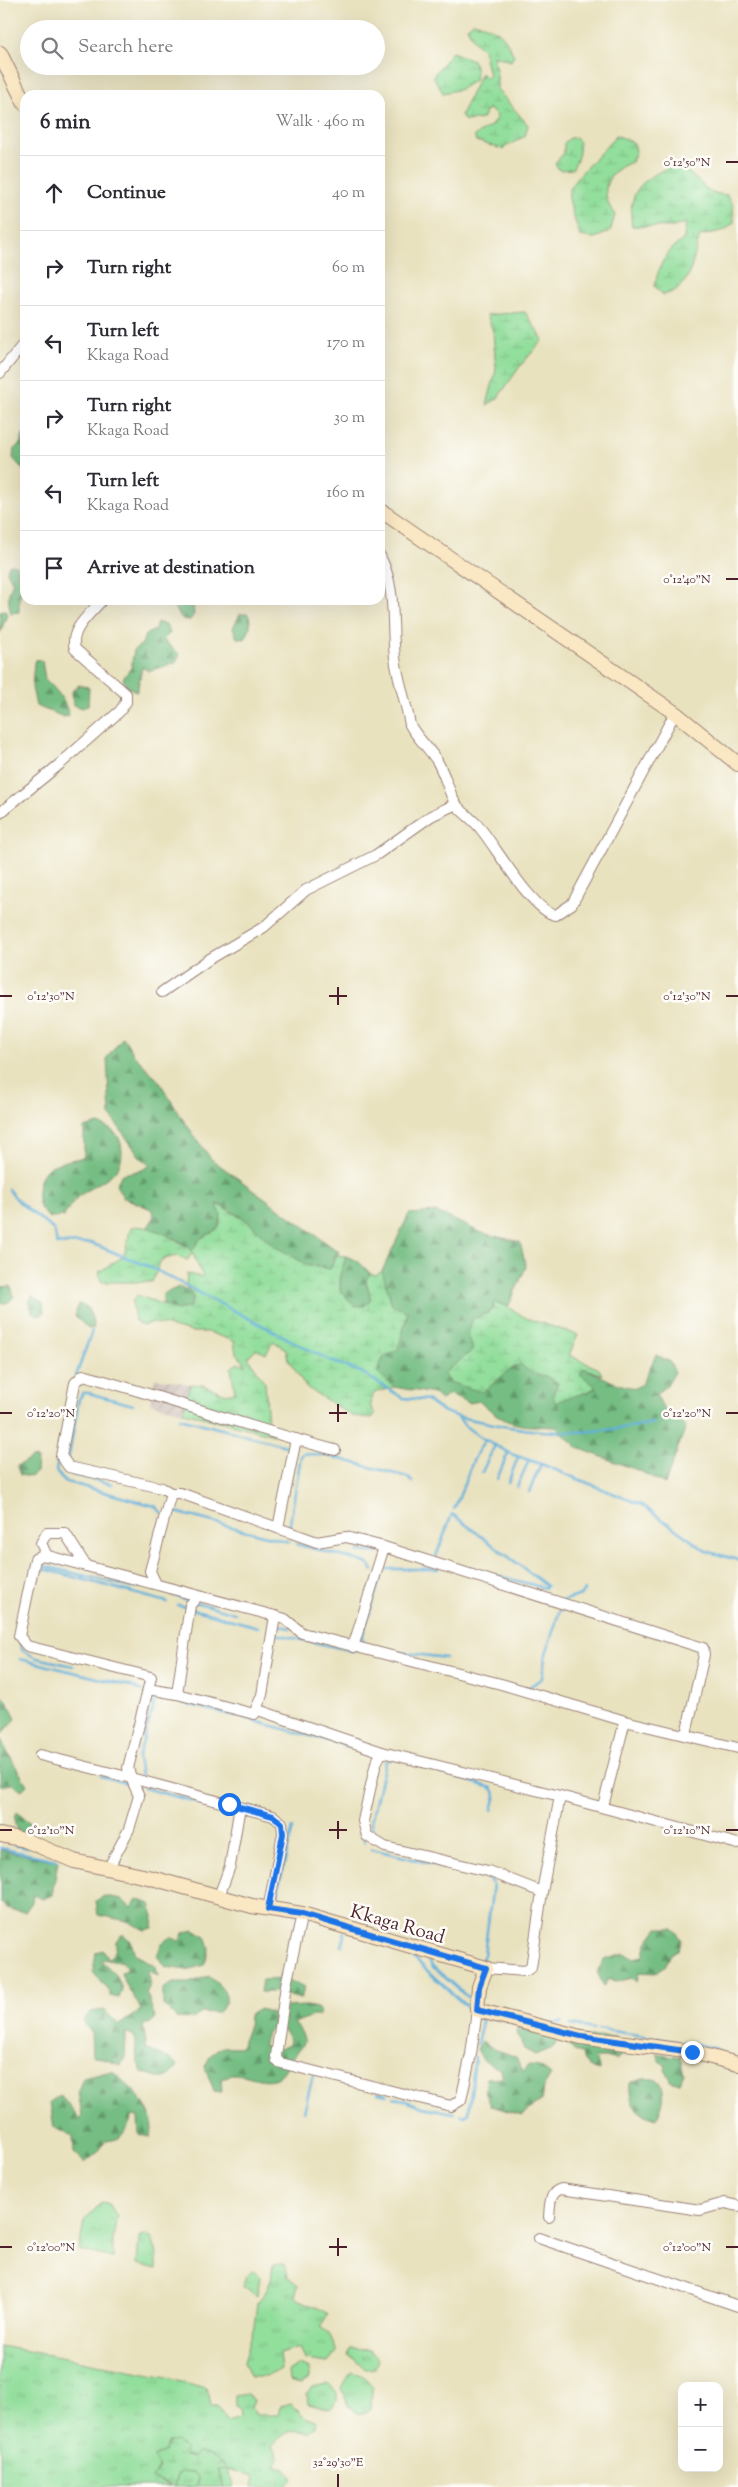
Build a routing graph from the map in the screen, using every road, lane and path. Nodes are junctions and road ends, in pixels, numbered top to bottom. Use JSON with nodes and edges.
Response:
{"nodes":[{"id":1,"x":0,"y":53,"type":"edge"},
{"id":2,"x":20,"y":94,"type":"edge"},
{"id":3,"x":20,"y":348,"type":"edge"},
{"id":4,"x":0,"y":373,"type":"edge"},
{"id":5,"x":385,"y":513,"type":"edge"},
{"id":6,"x":385,"y":570,"type":"edge"},
{"id":7,"x":98,"y":605,"type":"edge"},
{"id":8,"x":675,"y":713,"type":"junction"},
{"id":9,"x":738,"y":764,"type":"edge"},
{"id":10,"x":456,"y":804,"type":"junction"},
{"id":11,"x":0,"y":813,"type":"edge"},
{"id":12,"x":162,"y":992,"type":"dead end"},
{"id":13,"x":296,"y":1440,"type":"junction"},
{"id":14,"x":335,"y":1450,"type":"dead end"},
{"id":15,"x":171,"y":1493,"type":"junction"},
{"id":16,"x":278,"y":1528,"type":"junction"},
{"id":17,"x":384,"y":1547,"type":"junction"},
{"id":18,"x":47,"y":1556,"type":"junction"},
{"id":19,"x":86,"y":1566,"type":"junction"},
{"id":20,"x":150,"y":1571,"type":"junction"},
{"id":21,"x":140,"y":1580,"type":"junction"},
{"id":22,"x":156,"y":1584,"type":"junction"},
{"id":23,"x":198,"y":1596,"type":"junction"},
{"id":24,"x":276,"y":1616,"type":"junction"},
{"id":25,"x":353,"y":1647,"type":"junction"},
{"id":26,"x":148,"y":1688,"type":"junction"},
{"id":27,"x":177,"y":1694,"type":"junction"},
{"id":28,"x":254,"y":1714,"type":"junction"},
{"id":29,"x":625,"y":1721,"type":"junction"},
{"id":30,"x":686,"y":1734,"type":"junction"},
{"id":31,"x":738,"y":1748,"type":"edge"},
{"id":32,"x":382,"y":1752,"type":"junction"},
{"id":33,"x":40,"y":1755,"type":"dead end"},
{"id":34,"x":131,"y":1778,"type":"junction"},
{"id":35,"x":560,"y":1796,"type":"junction"},
{"id":36,"x":236,"y":1806,"type":"junction"},
{"id":37,"x":603,"y":1806,"type":"junction"},
{"id":38,"x":0,"y":1835,"type":"edge"},
{"id":39,"x":738,"y":1844,"type":"edge"},
{"id":40,"x":108,"y":1869,"type":"junction"},
{"id":41,"x":542,"y":1892,"type":"junction"},
{"id":42,"x":219,"y":1896,"type":"junction"},
{"id":43,"x":268,"y":1909,"type":"junction"},
{"id":44,"x":302,"y":1914,"type":"junction"},
{"id":45,"x":486,"y":1968,"type":"junction"},
{"id":46,"x":477,"y":2010,"type":"junction"},
{"id":47,"x":738,"y":2064,"type":"edge"},
{"id":48,"x":738,"y":2206,"type":"edge"},
{"id":49,"x":549,"y":2216,"type":"dead end"},
{"id":50,"x":539,"y":2238,"type":"dead end"},
{"id":51,"x":738,"y":2306,"type":"edge"}],
"edges":[{"from":1,"to":2,"type":"street"},
{"from":3,"to":4,"type":"street"},
{"from":5,"to":8,"type":"street"},
{"from":6,"to":10,"type":"street"},
{"from":7,"to":11,"type":"street"},
{"from":8,"to":9,"type":"street"},
{"from":8,"to":10,"type":"street"},
{"from":10,"to":12,"type":"street"},
{"from":13,"to":14,"type":"street"},
{"from":13,"to":15,"type":"street"},
{"from":13,"to":16,"type":"street"},
{"from":15,"to":16,"type":"street"},
{"from":15,"to":20,"type":"street"},
{"from":16,"to":17,"type":"street"},
{"from":17,"to":25,"type":"street"},
{"from":17,"to":30,"type":"street"},
{"from":18,"to":19,"type":"street"},
{"from":18,"to":19,"type":"street"},
{"from":18,"to":26,"type":"street"},
{"from":19,"to":21,"type":"street"},
{"from":20,"to":21,"type":"street"},
{"from":20,"to":22,"type":"street"},
{"from":21,"to":22,"type":"street"},
{"from":22,"to":23,"type":"street"},
{"from":23,"to":24,"type":"street"},
{"from":23,"to":27,"type":"street"},
{"from":24,"to":25,"type":"street"},
{"from":24,"to":28,"type":"street"},
{"from":25,"to":29,"type":"street"},
{"from":26,"to":27,"type":"street"},
{"from":26,"to":34,"type":"street"},
{"from":27,"to":28,"type":"street"},
{"from":28,"to":32,"type":"street"},
{"from":29,"to":30,"type":"street"},
{"from":29,"to":37,"type":"street"},
{"from":30,"to":31,"type":"street"},
{"from":32,"to":35,"type":"street"},
{"from":32,"to":41,"type":"street"},
{"from":33,"to":34,"type":"street"},
{"from":34,"to":36,"type":"street"},
{"from":34,"to":40,"type":"street"},
{"from":35,"to":37,"type":"street"},
{"from":35,"to":41,"type":"street"},
{"from":36,"to":42,"type":"street"},
{"from":36,"to":43,"type":"street"},
{"from":37,"to":39,"type":"street"},
{"from":38,"to":40,"type":"street","name":"Kkaga Road"},
{"from":40,"to":42,"type":"street","name":"Kkaga Road"},
{"from":41,"to":45,"type":"street"},
{"from":42,"to":43,"type":"street","name":"Kkaga Road"},
{"from":43,"to":44,"type":"street","name":"Kkaga Road"},
{"from":44,"to":45,"type":"street","name":"Kkaga Road"},
{"from":44,"to":46,"type":"street"},
{"from":45,"to":46,"type":"street"},
{"from":46,"to":47,"type":"street"},
{"from":48,"to":49,"type":"street"},
{"from":50,"to":51,"type":"street"}]}
